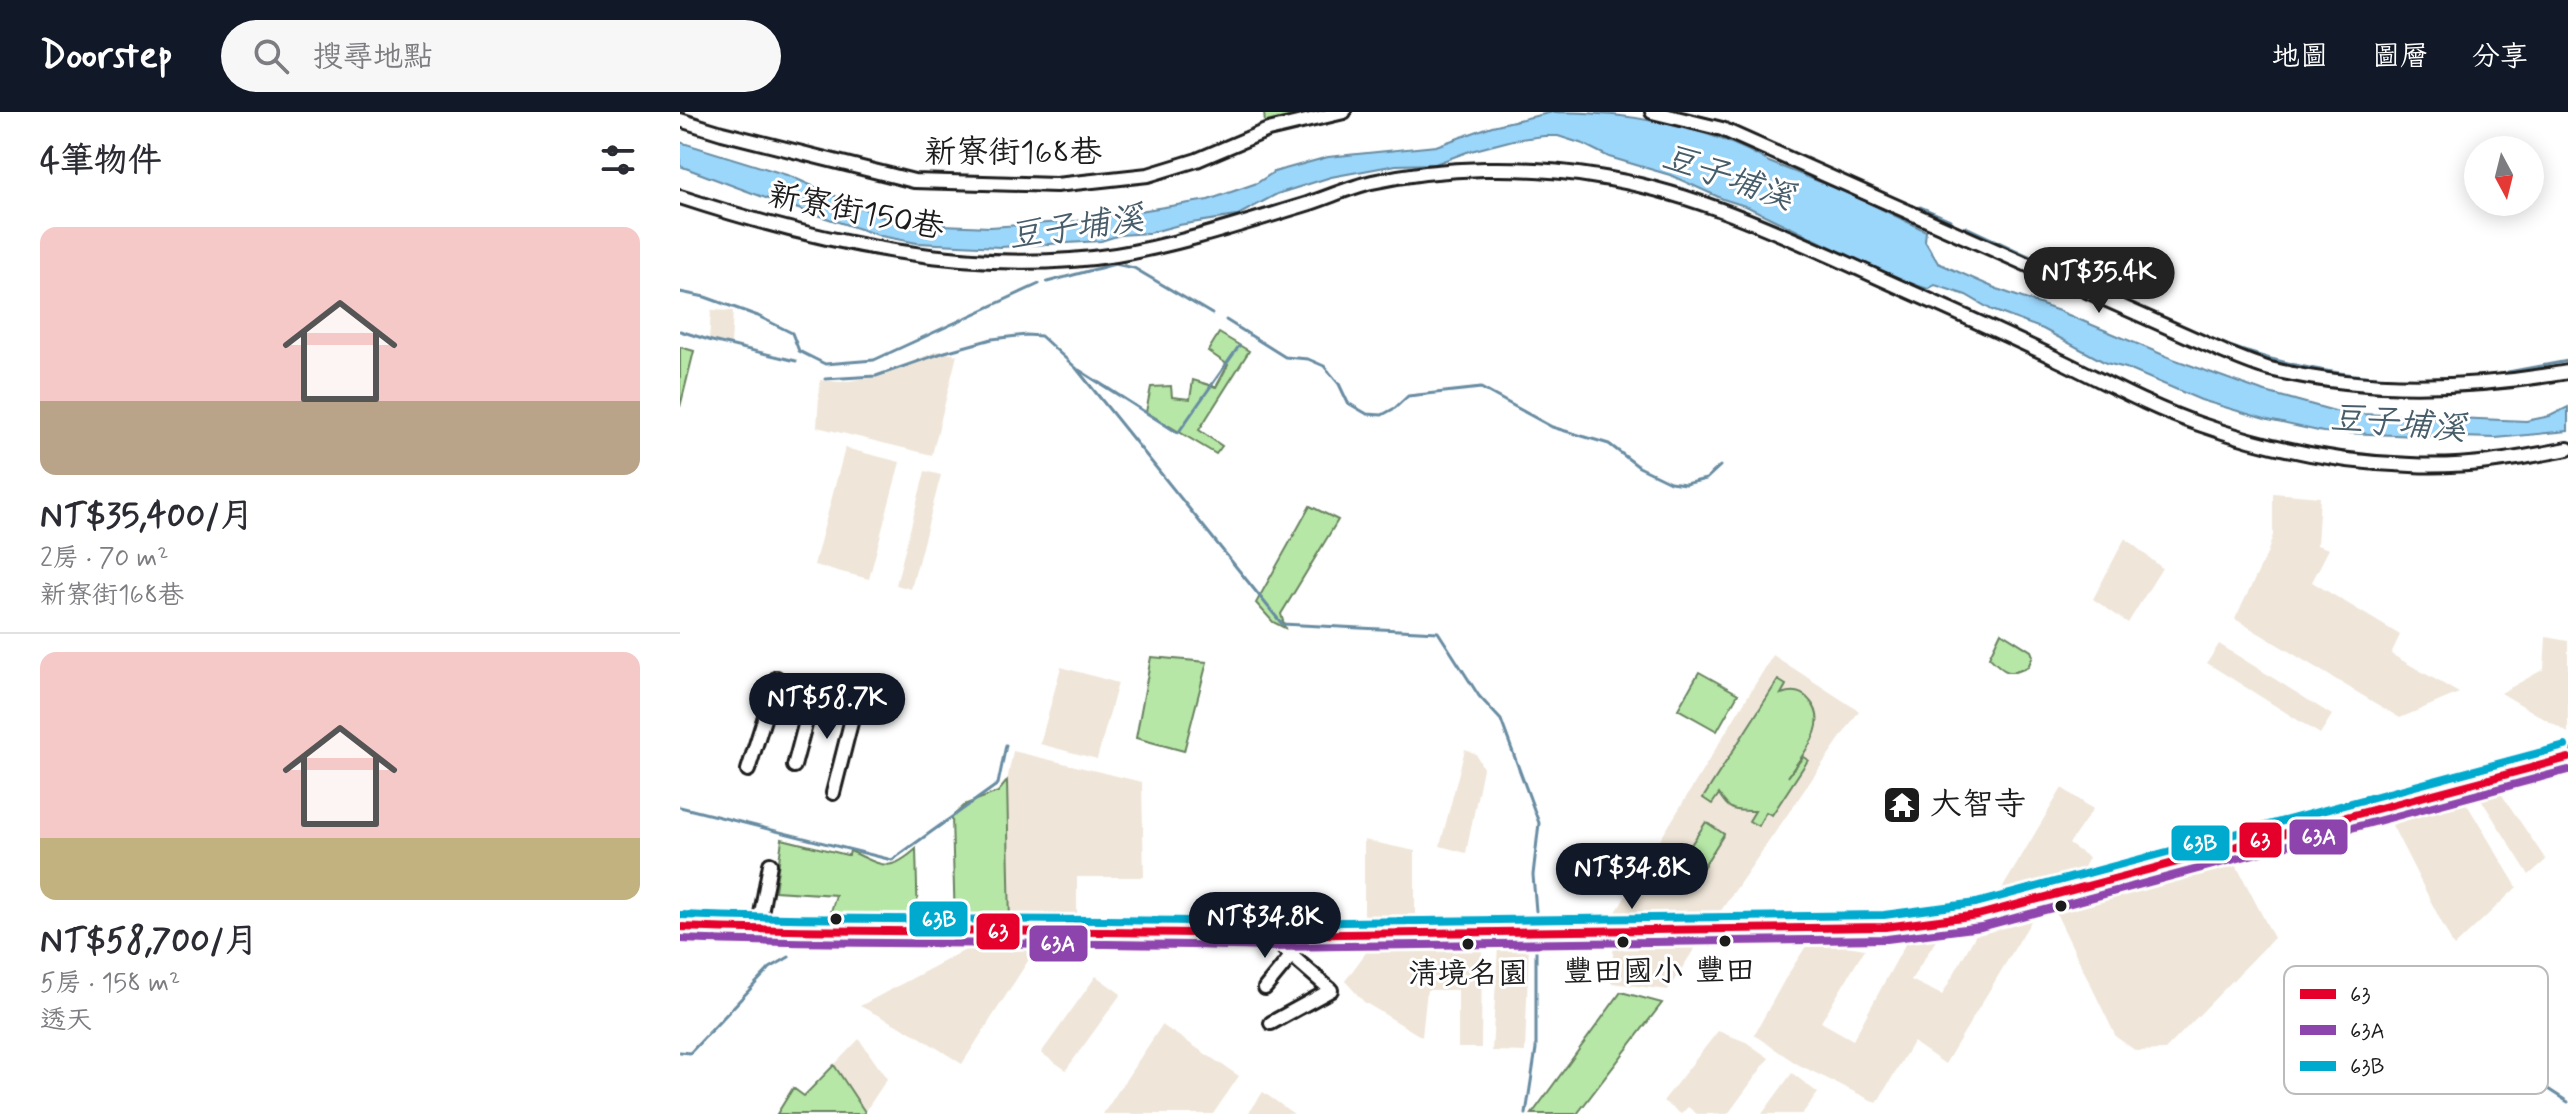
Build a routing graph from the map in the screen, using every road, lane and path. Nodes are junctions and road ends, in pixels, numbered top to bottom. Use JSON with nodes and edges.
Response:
{"nodes":[{"id":1,"x":1344,"y":112,"type":"edge"},
{"id":2,"x":1652,"y":112,"type":"edge"},
{"id":3,"x":680,"y":120,"type":"edge"},
{"id":4,"x":680,"y":197,"type":"edge"},
{"id":5,"x":2568,"y":372,"type":"edge"},
{"id":6,"x":2568,"y":449,"type":"edge"},
{"id":7,"x":777,"y":678,"type":"dead end"},
{"id":8,"x":815,"y":688,"type":"dead end"},
{"id":9,"x":857,"y":699,"type":"dead end"},
{"id":10,"x":2568,"y":758,"type":"edge"},
{"id":11,"x":794,"y":766,"type":"dead end"},
{"id":12,"x":748,"y":770,"type":"dead end"},
{"id":13,"x":833,"y":793,"type":"dead end"},
{"id":14,"x":770,"y":864,"type":"dead end"},
{"id":15,"x":680,"y":927,"type":"edge"},
{"id":16,"x":758,"y":930,"type":"junction"},
{"id":17,"x":1268,"y":935,"type":"junction"},
{"id":18,"x":1292,"y":955,"type":"junction"},
{"id":19,"x":1265,"y":988,"type":"dead end"},
{"id":20,"x":1271,"y":1023,"type":"dead end"}],
"edges":[{"from":1,"to":3,"type":"street","name":"新寮街168巷"},
{"from":2,"to":5,"type":"street"},
{"from":4,"to":6,"type":"street","name":"新寮街150巷"},
{"from":7,"to":12,"type":"street"},
{"from":8,"to":11,"type":"street"},
{"from":9,"to":13,"type":"street"},
{"from":10,"to":17,"type":"main road"},
{"from":14,"to":16,"type":"street"},
{"from":15,"to":16,"type":"main road"},
{"from":16,"to":17,"type":"main road"},
{"from":17,"to":18,"type":"street"},
{"from":18,"to":19,"type":"street"},
{"from":18,"to":20,"type":"street"}]}
